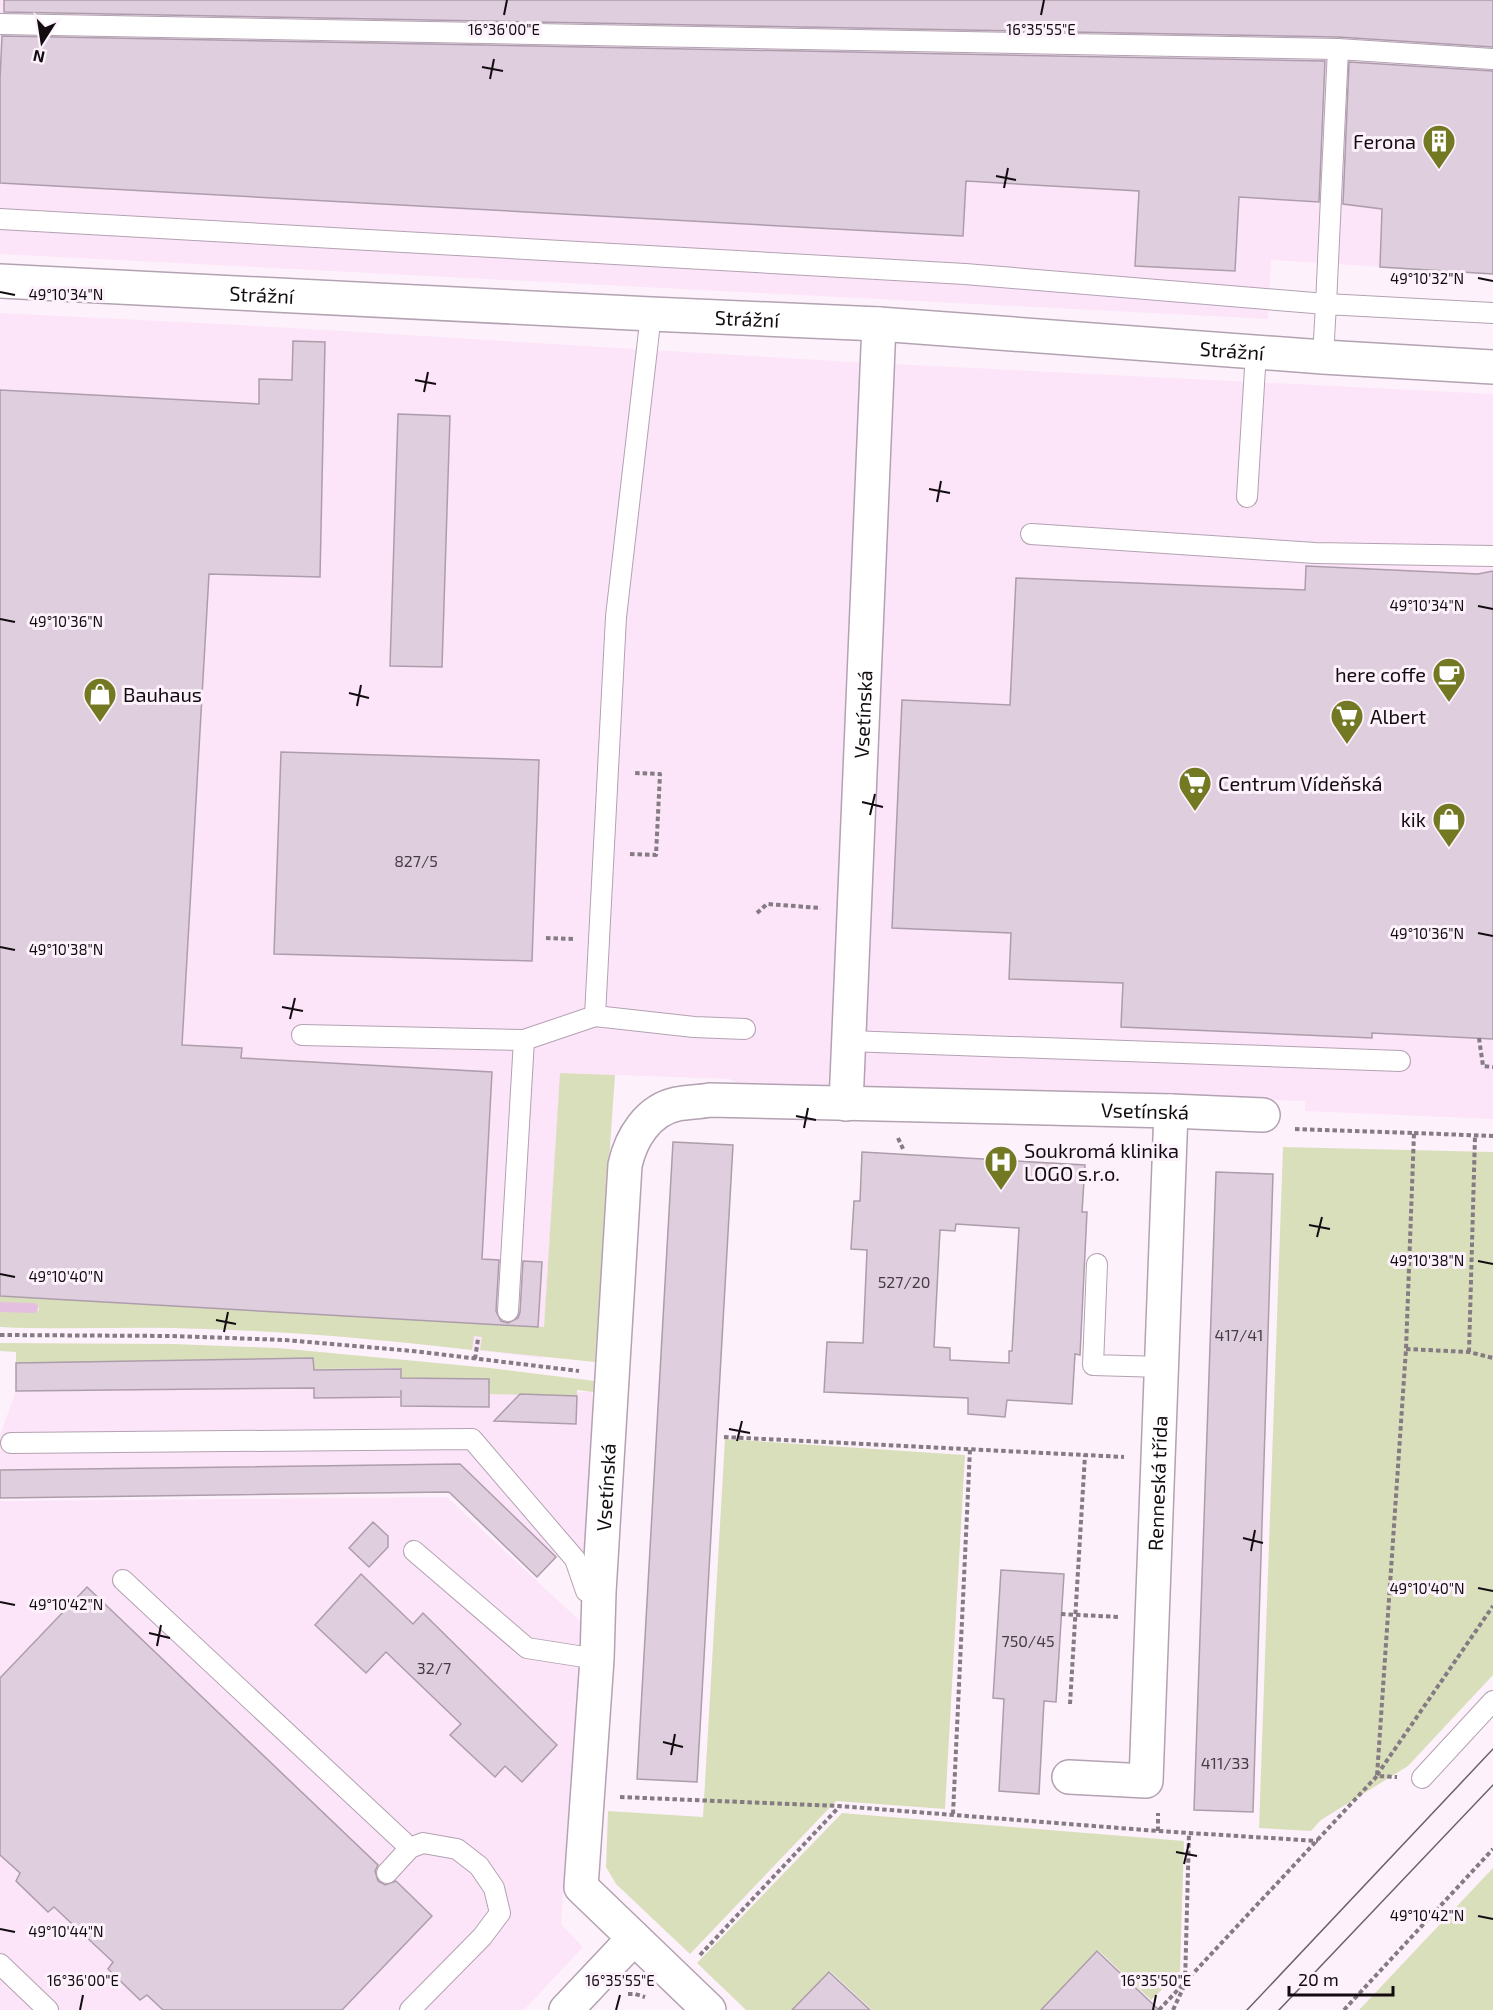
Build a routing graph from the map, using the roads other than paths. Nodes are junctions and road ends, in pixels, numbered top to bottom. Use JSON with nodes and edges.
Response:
{"nodes":[{"id":1,"x":0,"y":24,"type":"edge"},
{"id":2,"x":1338,"y":50,"type":"junction"},
{"id":3,"x":1493,"y":59,"type":"edge"},
{"id":4,"x":0,"y":219,"type":"edge"},
{"id":5,"x":0,"y":280,"type":"edge"},
{"id":6,"x":1326,"y":304,"type":"junction"},
{"id":7,"x":651,"y":314,"type":"junction"},
{"id":8,"x":1493,"y":314,"type":"edge"},
{"id":9,"x":879,"y":324,"type":"junction"},
{"id":10,"x":1256,"y":352,"type":"junction"},
{"id":11,"x":1323,"y":357,"type":"junction"},
{"id":12,"x":1493,"y":367,"type":"edge"},
{"id":13,"x":1247,"y":497,"type":"dead end"},
{"id":14,"x":1031,"y":534,"type":"dead end"},
{"id":15,"x":1493,"y":556,"type":"edge"},
{"id":16,"x":595,"y":1016,"type":"junction"},
{"id":17,"x":745,"y":1029,"type":"dead end"},
{"id":18,"x":302,"y":1035,"type":"dead end"},
{"id":19,"x":524,"y":1040,"type":"junction"},
{"id":20,"x":849,"y":1041,"type":"junction"},
{"id":21,"x":1400,"y":1061,"type":"dead end"},
{"id":22,"x":846,"y":1104,"type":"junction"},
{"id":23,"x":1171,"y":1111,"type":"junction"},
{"id":24,"x":1273,"y":1122,"type":"road end"},
{"id":25,"x":1096,"y":1264,"type":"dead end"},
{"id":26,"x":508,"y":1311,"type":"dead end"},
{"id":27,"x":1162,"y":1367,"type":"junction"},
{"id":28,"x":10,"y":1443,"type":"dead end"},
{"id":29,"x":414,"y":1551,"type":"dead end"},
{"id":30,"x":123,"y":1580,"type":"dead end"},
{"id":31,"x":599,"y":1592,"type":"junction"},
{"id":32,"x":597,"y":1659,"type":"junction"},
{"id":33,"x":1493,"y":1701,"type":"edge"},
{"id":34,"x":1069,"y":1777,"type":"dead end"},
{"id":35,"x":1422,"y":1778,"type":"road end"},
{"id":36,"x":410,"y":1848,"type":"junction"},
{"id":37,"x":387,"y":1873,"type":"dead end"},
{"id":38,"x":634,"y":1938,"type":"junction"},
{"id":39,"x":2,"y":1972,"type":"edge"},
{"id":40,"x":48,"y":2010,"type":"edge"},
{"id":41,"x":410,"y":2010,"type":"edge"},
{"id":42,"x":566,"y":2010,"type":"edge"},
{"id":43,"x":709,"y":2010,"type":"edge"}],
"edges":[{"from":1,"to":2,"type":"lane"},
{"from":2,"to":3,"type":"lane"},
{"from":2,"to":6,"type":"lane"},
{"from":4,"to":6,"type":"lane"},
{"from":5,"to":7,"type":"street","name":"Strážní"},
{"from":6,"to":8,"type":"lane"},
{"from":6,"to":11,"type":"lane"},
{"from":7,"to":9,"type":"street","name":"Strážní"},
{"from":7,"to":16,"type":"lane"},
{"from":9,"to":10,"type":"street","name":"Strážní"},
{"from":9,"to":20,"type":"street","name":"Vsetínská"},
{"from":10,"to":11,"type":"street","name":"Strážní"},
{"from":10,"to":13,"type":"lane"},
{"from":11,"to":12,"type":"street","name":"Strážní"},
{"from":14,"to":15,"type":"lane"},
{"from":16,"to":17,"type":"lane"},
{"from":16,"to":19,"type":"lane"},
{"from":18,"to":19,"type":"lane"},
{"from":19,"to":26,"type":"lane"},
{"from":20,"to":21,"type":"lane"},
{"from":20,"to":22,"type":"street","name":"Vsetínská"},
{"from":22,"to":23,"type":"street","name":"Vsetínská"},
{"from":22,"to":31,"type":"street","name":"Vsetínská"},
{"from":23,"to":24,"type":"street","name":"Vsetínská"},
{"from":23,"to":27,"type":"street","name":"Renneská třída"},
{"from":25,"to":27,"type":"lane"},
{"from":27,"to":34,"type":"street","name":"Renneská třída"},
{"from":28,"to":31,"type":"lane"},
{"from":29,"to":32,"type":"lane"},
{"from":30,"to":36,"type":"lane"},
{"from":31,"to":32,"type":"street","name":"Vsetínská"},
{"from":32,"to":38,"type":"street","name":"Vsetínská"},
{"from":33,"to":35,"type":"lane"},
{"from":36,"to":37,"type":"lane"},
{"from":36,"to":41,"type":"lane"},
{"from":38,"to":42,"type":"street"},
{"from":38,"to":43,"type":"street","name":"Vsetínská"},
{"from":39,"to":40,"type":"lane"}]}
